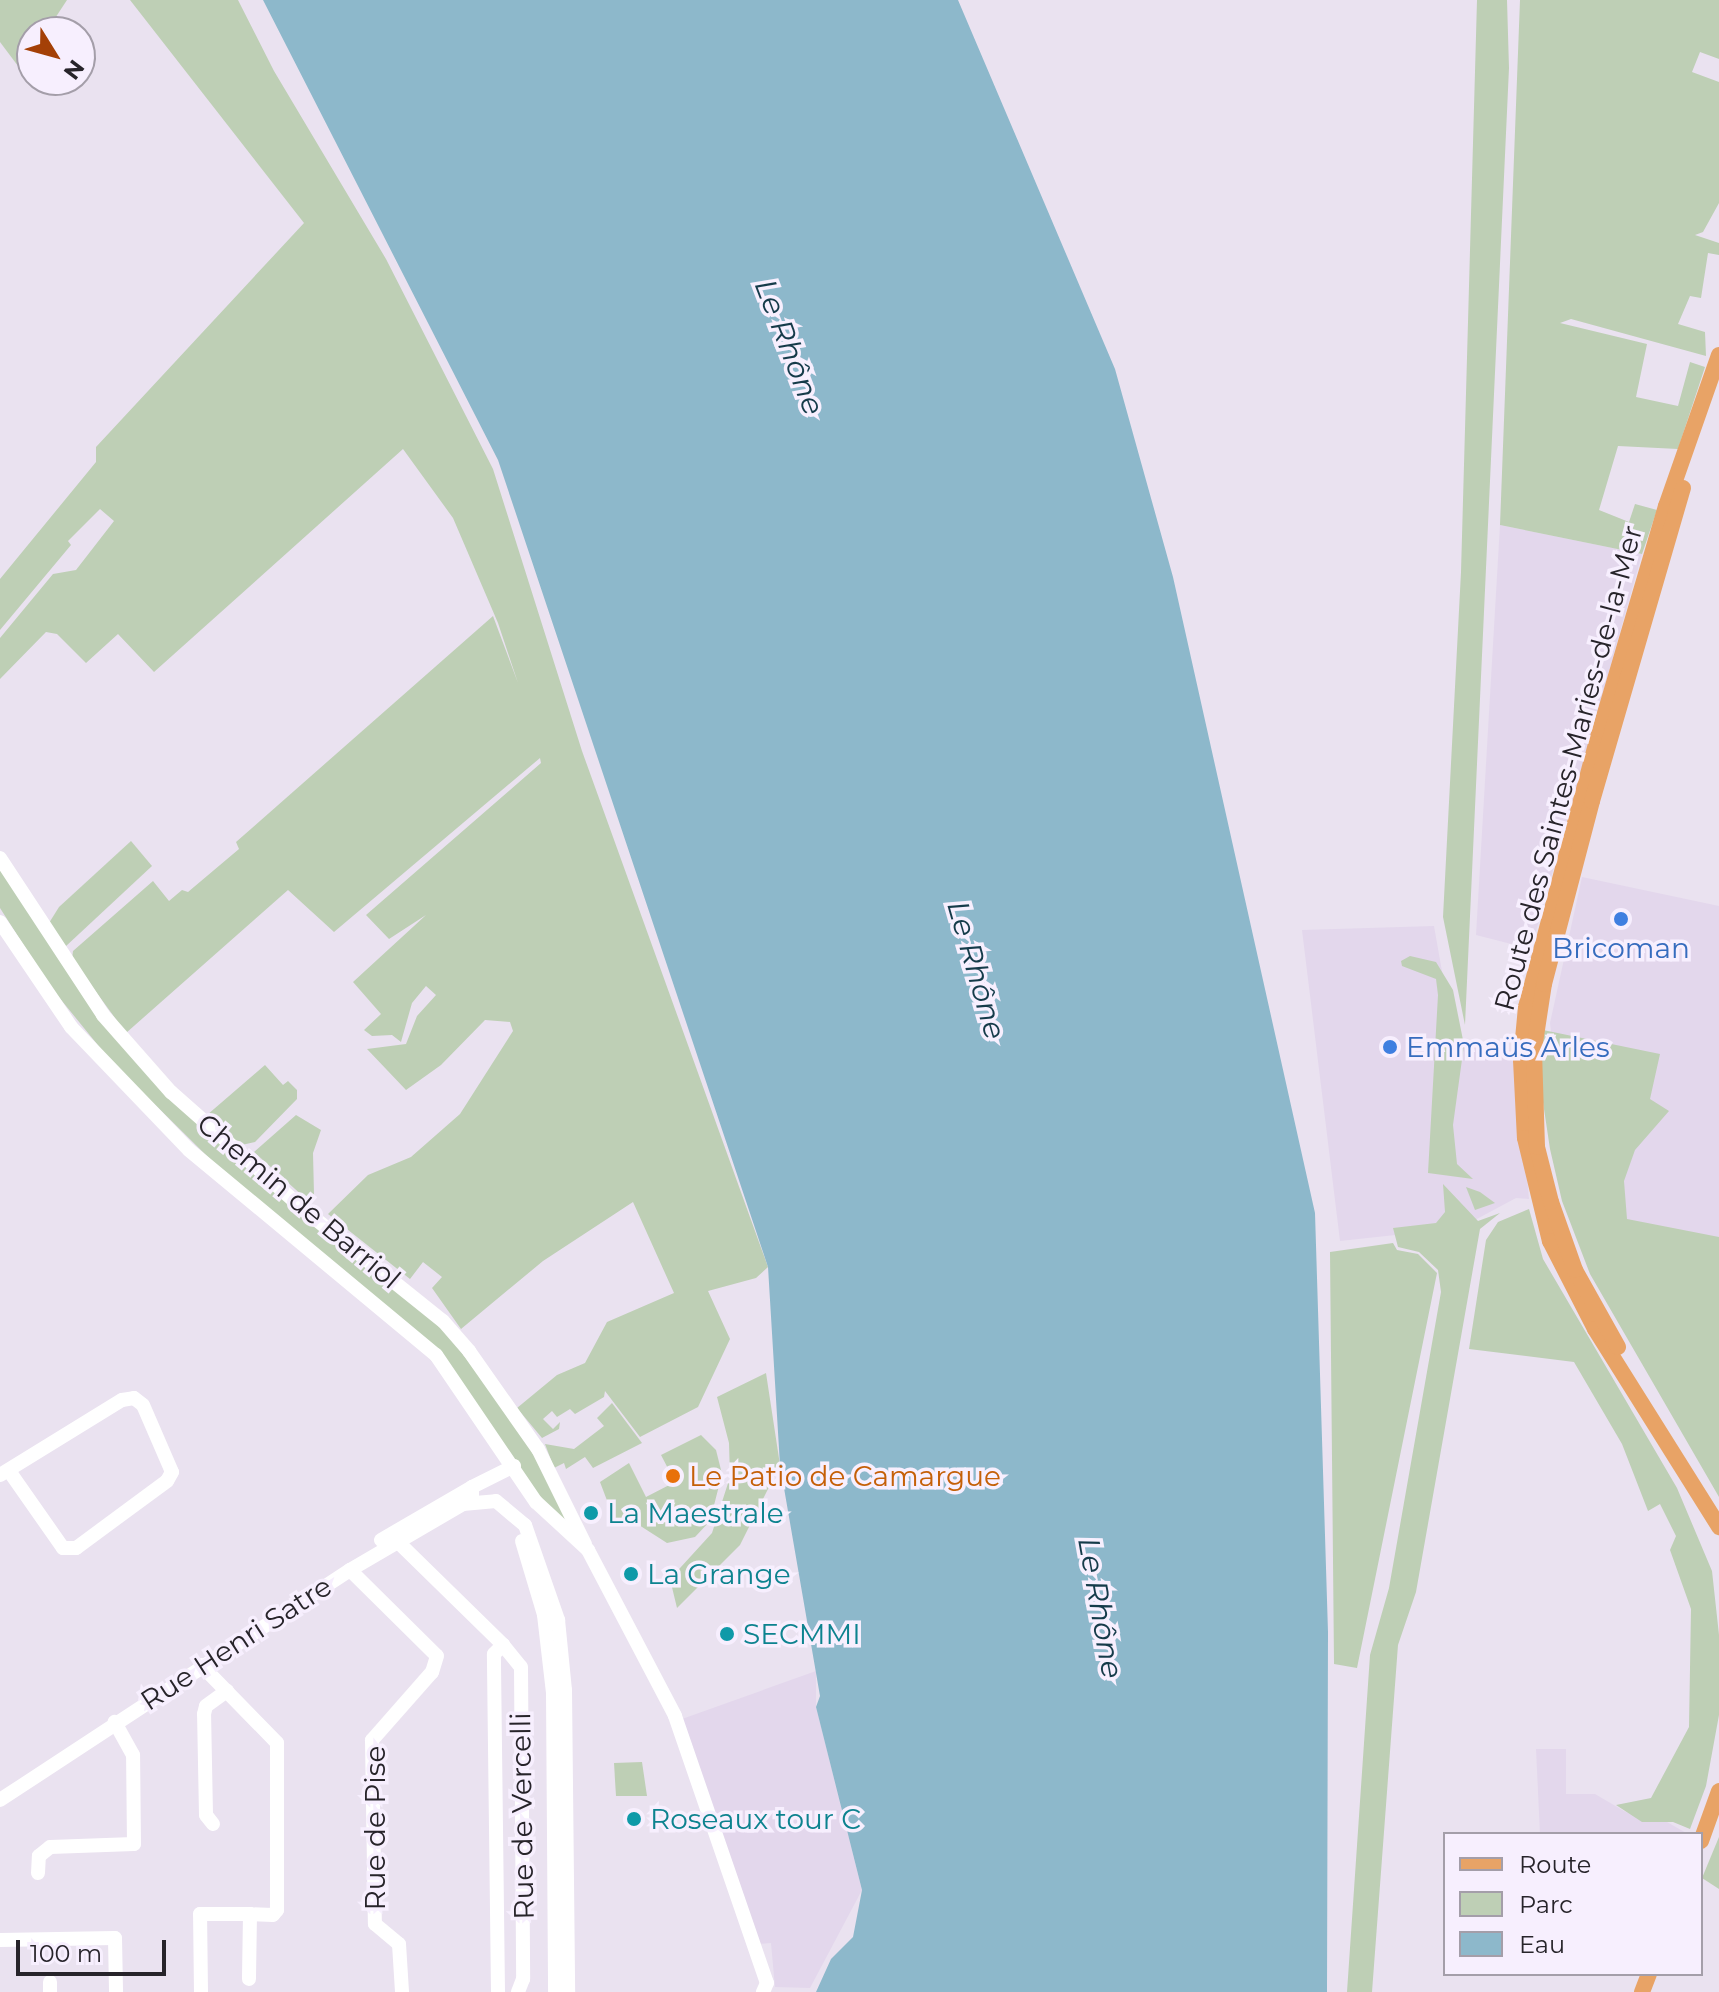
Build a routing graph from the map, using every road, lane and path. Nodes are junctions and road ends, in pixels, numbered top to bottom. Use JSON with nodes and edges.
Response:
{"nodes":[{"id":1,"x":1719,"y":355,"type":"edge"},
{"id":2,"x":0,"y":858,"type":"edge"},
{"id":3,"x":0,"y":922,"type":"edge"},
{"id":4,"x":514,"y":1466,"type":"junction"},
{"id":5,"x":4,"y":1473,"type":"edge"},
{"id":6,"x":474,"y":1496,"type":"junction"},
{"id":7,"x":1715,"y":1521,"type":"edge"},
{"id":8,"x":398,"y":1542,"type":"junction"},
{"id":9,"x":1719,"y":1542,"type":"edge"},
{"id":10,"x":588,"y":1550,"type":"junction"},
{"id":11,"x":350,"y":1570,"type":"junction"},
{"id":12,"x":503,"y":1645,"type":"junction"},
{"id":13,"x":218,"y":1653,"type":"junction"},
{"id":14,"x":201,"y":1665,"type":"junction"},
{"id":15,"x":227,"y":1691,"type":"junction"},
{"id":16,"x":115,"y":1722,"type":"junction"},
{"id":17,"x":1719,"y":1791,"type":"edge"},
{"id":18,"x":0,"y":1800,"type":"edge"},
{"id":19,"x":213,"y":1824,"type":"dead end"},
{"id":20,"x":1703,"y":1835,"type":"edge"},
{"id":21,"x":38,"y":1873,"type":"dead end"},
{"id":22,"x":250,"y":1914,"type":"junction"},
{"id":23,"x":0,"y":1940,"type":"edge"},
{"id":24,"x":249,"y":1979,"type":"dead end"},
{"id":25,"x":116,"y":1992,"type":"edge"},
{"id":26,"x":201,"y":1992,"type":"edge"},
{"id":27,"x":402,"y":1992,"type":"edge"},
{"id":28,"x":498,"y":1992,"type":"edge"},
{"id":29,"x":518,"y":1992,"type":"edge"},
{"id":30,"x":555,"y":1992,"type":"edge"},
{"id":31,"x":568,"y":1992,"type":"edge"},
{"id":32,"x":763,"y":1992,"type":"edge"}],
"edges":[{"from":1,"to":7,"type":"main road","name":"Route des Saintes-Maries-de-la-Mer"},
{"from":2,"to":10,"type":"street","name":"Chemin de Barriol"},
{"from":3,"to":4,"type":"street"},
{"from":4,"to":6,"type":"street"},
{"from":4,"to":10,"type":"street"},
{"from":5,"to":5,"type":"street"},
{"from":6,"to":8,"type":"street","name":"Rue Henri Satre"},
{"from":6,"to":13,"type":"street"},
{"from":6,"to":30,"type":"street"},
{"from":6,"to":31,"type":"street"},
{"from":7,"to":9,"type":"main road","name":"Route des Saintes-Maries-de-la-Mer"},
{"from":8,"to":11,"type":"street","name":"Rue Henri Satre"},
{"from":8,"to":12,"type":"street","name":"Rue de Vercelli"},
{"from":10,"to":32,"type":"street","name":"Chemin de Barriol"},
{"from":11,"to":13,"type":"street","name":"Rue Henri Satre"},
{"from":11,"to":27,"type":"street","name":"Rue de Pise"},
{"from":12,"to":28,"type":"street","name":"Rue de Vercelli"},
{"from":12,"to":29,"type":"street","name":"Rue de Vercelli"},
{"from":13,"to":14,"type":"street","name":"Rue Henri Satre"},
{"from":14,"to":15,"type":"street"},
{"from":14,"to":16,"type":"street","name":"Rue Henri Satre"},
{"from":15,"to":19,"type":"street"},
{"from":15,"to":22,"type":"street"},
{"from":16,"to":18,"type":"street","name":"Rue Henri Satre"},
{"from":16,"to":21,"type":"street"},
{"from":17,"to":20,"type":"main road"},
{"from":22,"to":24,"type":"street"},
{"from":22,"to":26,"type":"street"},
{"from":23,"to":25,"type":"street"}]}
